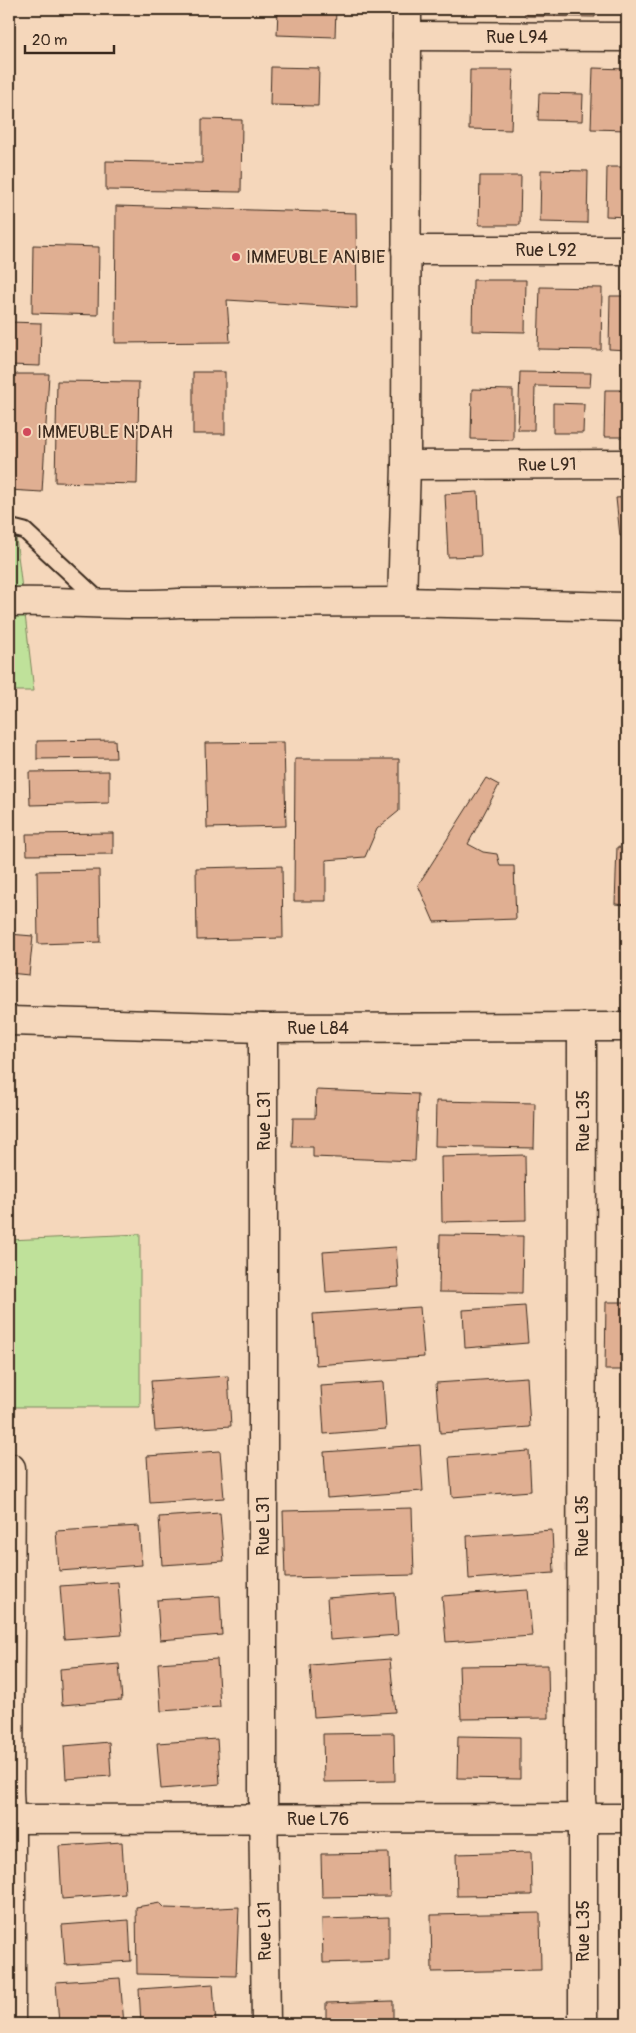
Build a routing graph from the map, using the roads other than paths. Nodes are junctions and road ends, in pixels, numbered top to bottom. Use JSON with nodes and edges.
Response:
{"nodes":[{"id":1,"x":407,"y":9,"type":"edge"},
{"id":2,"x":407,"y":36,"type":"junction"},
{"id":3,"x":627,"y":37,"type":"edge"},
{"id":4,"x":406,"y":250,"type":"junction"},
{"id":5,"x":627,"y":250,"type":"edge"},
{"id":6,"x":627,"y":464,"type":"edge"},
{"id":7,"x":406,"y":465,"type":"junction"},
{"id":8,"x":9,"y":527,"type":"edge"},
{"id":9,"x":9,"y":602,"type":"edge"},
{"id":10,"x":101,"y":602,"type":"junction"},
{"id":11,"x":402,"y":602,"type":"junction"},
{"id":12,"x":627,"y":606,"type":"edge"},
{"id":13,"x":9,"y":1021,"type":"edge"},
{"id":14,"x":582,"y":1027,"type":"junction"},
{"id":15,"x":263,"y":1028,"type":"junction"},
{"id":16,"x":627,"y":1028,"type":"edge"},
{"id":17,"x":11,"y":1468,"type":"dead end"},
{"id":18,"x":627,"y":1818,"type":"edge"},
{"id":19,"x":264,"y":1819,"type":"junction"},
{"id":20,"x":583,"y":1819,"type":"junction"},
{"id":21,"x":10,"y":1820,"type":"edge"},
{"id":22,"x":11,"y":2024,"type":"edge"},
{"id":23,"x":266,"y":2024,"type":"edge"},
{"id":24,"x":582,"y":2024,"type":"edge"}],
"edges":[{"from":1,"to":2,"type":"street"},
{"from":2,"to":3,"type":"street","name":"Rue L94"},
{"from":2,"to":4,"type":"street"},
{"from":4,"to":5,"type":"street","name":"Rue L92"},
{"from":4,"to":7,"type":"street"},
{"from":6,"to":7,"type":"street","name":"Rue L91"},
{"from":7,"to":11,"type":"street"},
{"from":8,"to":10,"type":"lane"},
{"from":9,"to":10,"type":"street"},
{"from":10,"to":11,"type":"street"},
{"from":11,"to":12,"type":"street"},
{"from":13,"to":15,"type":"street","name":"Rue L84"},
{"from":14,"to":15,"type":"street","name":"Rue L84"},
{"from":14,"to":16,"type":"street","name":"Rue L84"},
{"from":14,"to":20,"type":"street","name":"Rue L35"},
{"from":15,"to":19,"type":"street","name":"Rue L31"},
{"from":17,"to":21,"type":"street"},
{"from":18,"to":20,"type":"street","name":"Rue L76"},
{"from":19,"to":20,"type":"street","name":"Rue L76"},
{"from":19,"to":21,"type":"street","name":"Rue L76"},
{"from":19,"to":23,"type":"street","name":"Rue L31"},
{"from":20,"to":24,"type":"street","name":"Rue L35"},
{"from":21,"to":22,"type":"street"}]}
